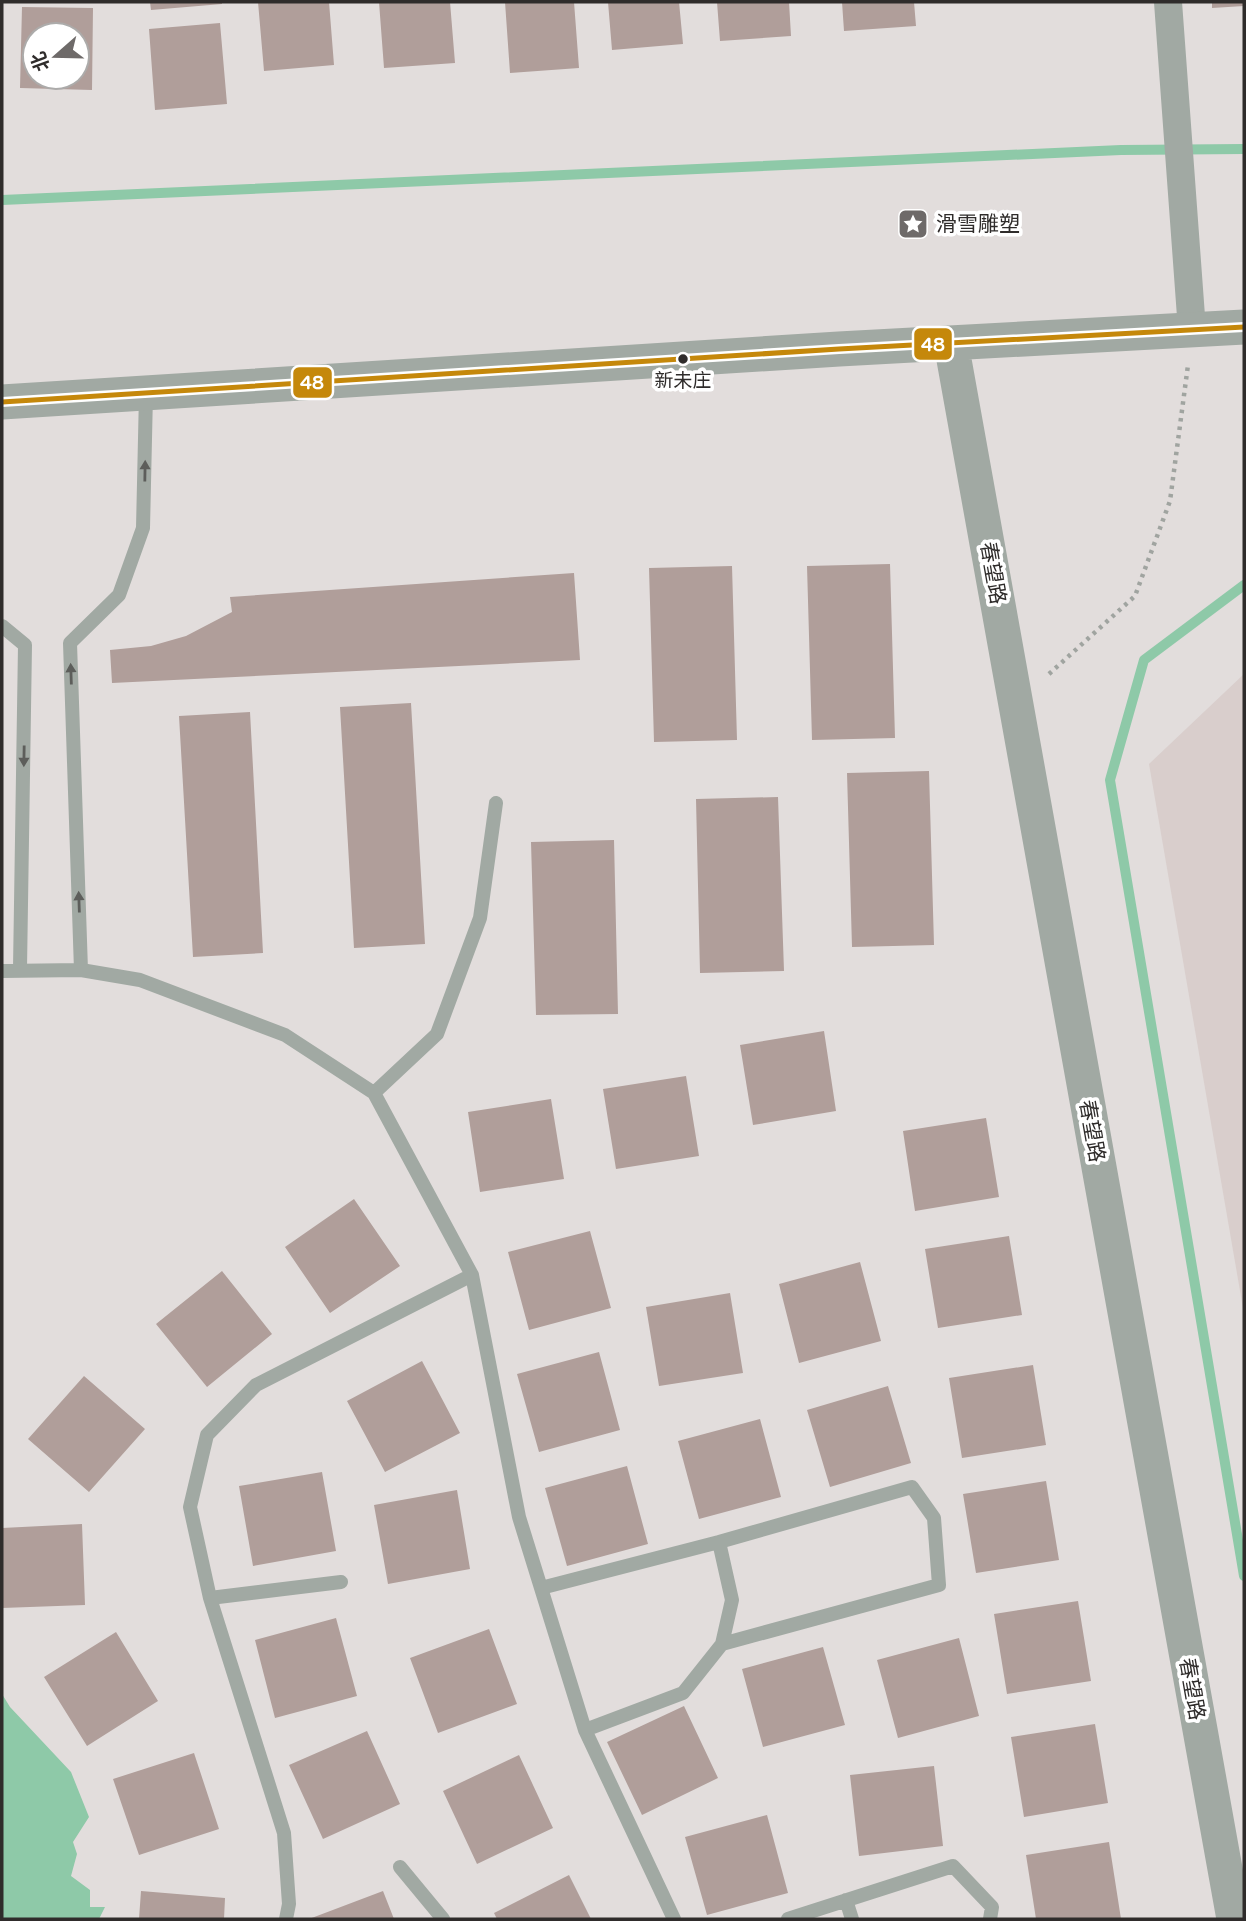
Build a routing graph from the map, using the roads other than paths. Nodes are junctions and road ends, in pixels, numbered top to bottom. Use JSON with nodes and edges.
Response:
{"nodes":[{"id":1,"x":1168,"y":2,"type":"edge"},
{"id":2,"x":1244,"y":327,"type":"edge"},
{"id":3,"x":1192,"y":330,"type":"junction"},
{"id":4,"x":951,"y":343,"type":"junction"},
{"id":5,"x":146,"y":393,"type":"junction"},
{"id":6,"x":2,"y":402,"type":"edge"},
{"id":7,"x":2,"y":626,"type":"edge"},
{"id":8,"x":496,"y":803,"type":"dead end"},
{"id":9,"x":20,"y":969,"type":"junction"},
{"id":10,"x":81,"y":970,"type":"junction"},
{"id":11,"x":2,"y":971,"type":"edge"},
{"id":12,"x":374,"y":1093,"type":"junction"},
{"id":13,"x":472,"y":1275,"type":"junction"},
{"id":14,"x":719,"y":1542,"type":"junction"},
{"id":15,"x":341,"y":1582,"type":"dead end"},
{"id":16,"x":541,"y":1588,"type":"junction"},
{"id":17,"x":210,"y":1598,"type":"junction"},
{"id":18,"x":722,"y":1644,"type":"junction"},
{"id":19,"x":585,"y":1730,"type":"junction"},
{"id":20,"x":400,"y":1867,"type":"dead end"},
{"id":21,"x":846,"y":1900,"type":"junction"},
{"id":22,"x":1237,"y":1916,"type":"edge"},
{"id":23,"x":286,"y":1919,"type":"edge"},
{"id":24,"x":443,"y":1919,"type":"edge"},
{"id":25,"x":674,"y":1919,"type":"edge"},
{"id":26,"x":788,"y":1919,"type":"edge"},
{"id":27,"x":852,"y":1919,"type":"edge"},
{"id":28,"x":990,"y":1919,"type":"edge"}],
"edges":[{"from":1,"to":3,"type":"street"},
{"from":2,"to":3,"type":"street"},
{"from":3,"to":4,"type":"street"},
{"from":4,"to":5,"type":"street"},
{"from":4,"to":22,"type":"street","name":"春望路"},
{"from":5,"to":6,"type":"street"},
{"from":10,"to":5,"type":"lane","one_way":true},
{"from":7,"to":9,"type":"lane","one_way":true},
{"from":8,"to":12,"type":"lane"},
{"from":9,"to":10,"type":"lane"},
{"from":9,"to":11,"type":"lane"},
{"from":10,"to":12,"type":"lane"},
{"from":12,"to":13,"type":"lane"},
{"from":13,"to":16,"type":"lane"},
{"from":13,"to":17,"type":"lane"},
{"from":14,"to":16,"type":"lane"},
{"from":14,"to":18,"type":"lane"},
{"from":14,"to":18,"type":"lane"},
{"from":15,"to":17,"type":"lane"},
{"from":16,"to":19,"type":"lane"},
{"from":17,"to":23,"type":"lane"},
{"from":18,"to":19,"type":"lane"},
{"from":19,"to":25,"type":"lane"},
{"from":20,"to":24,"type":"lane"},
{"from":21,"to":26,"type":"lane"},
{"from":21,"to":27,"type":"lane"},
{"from":21,"to":28,"type":"lane"}]}
